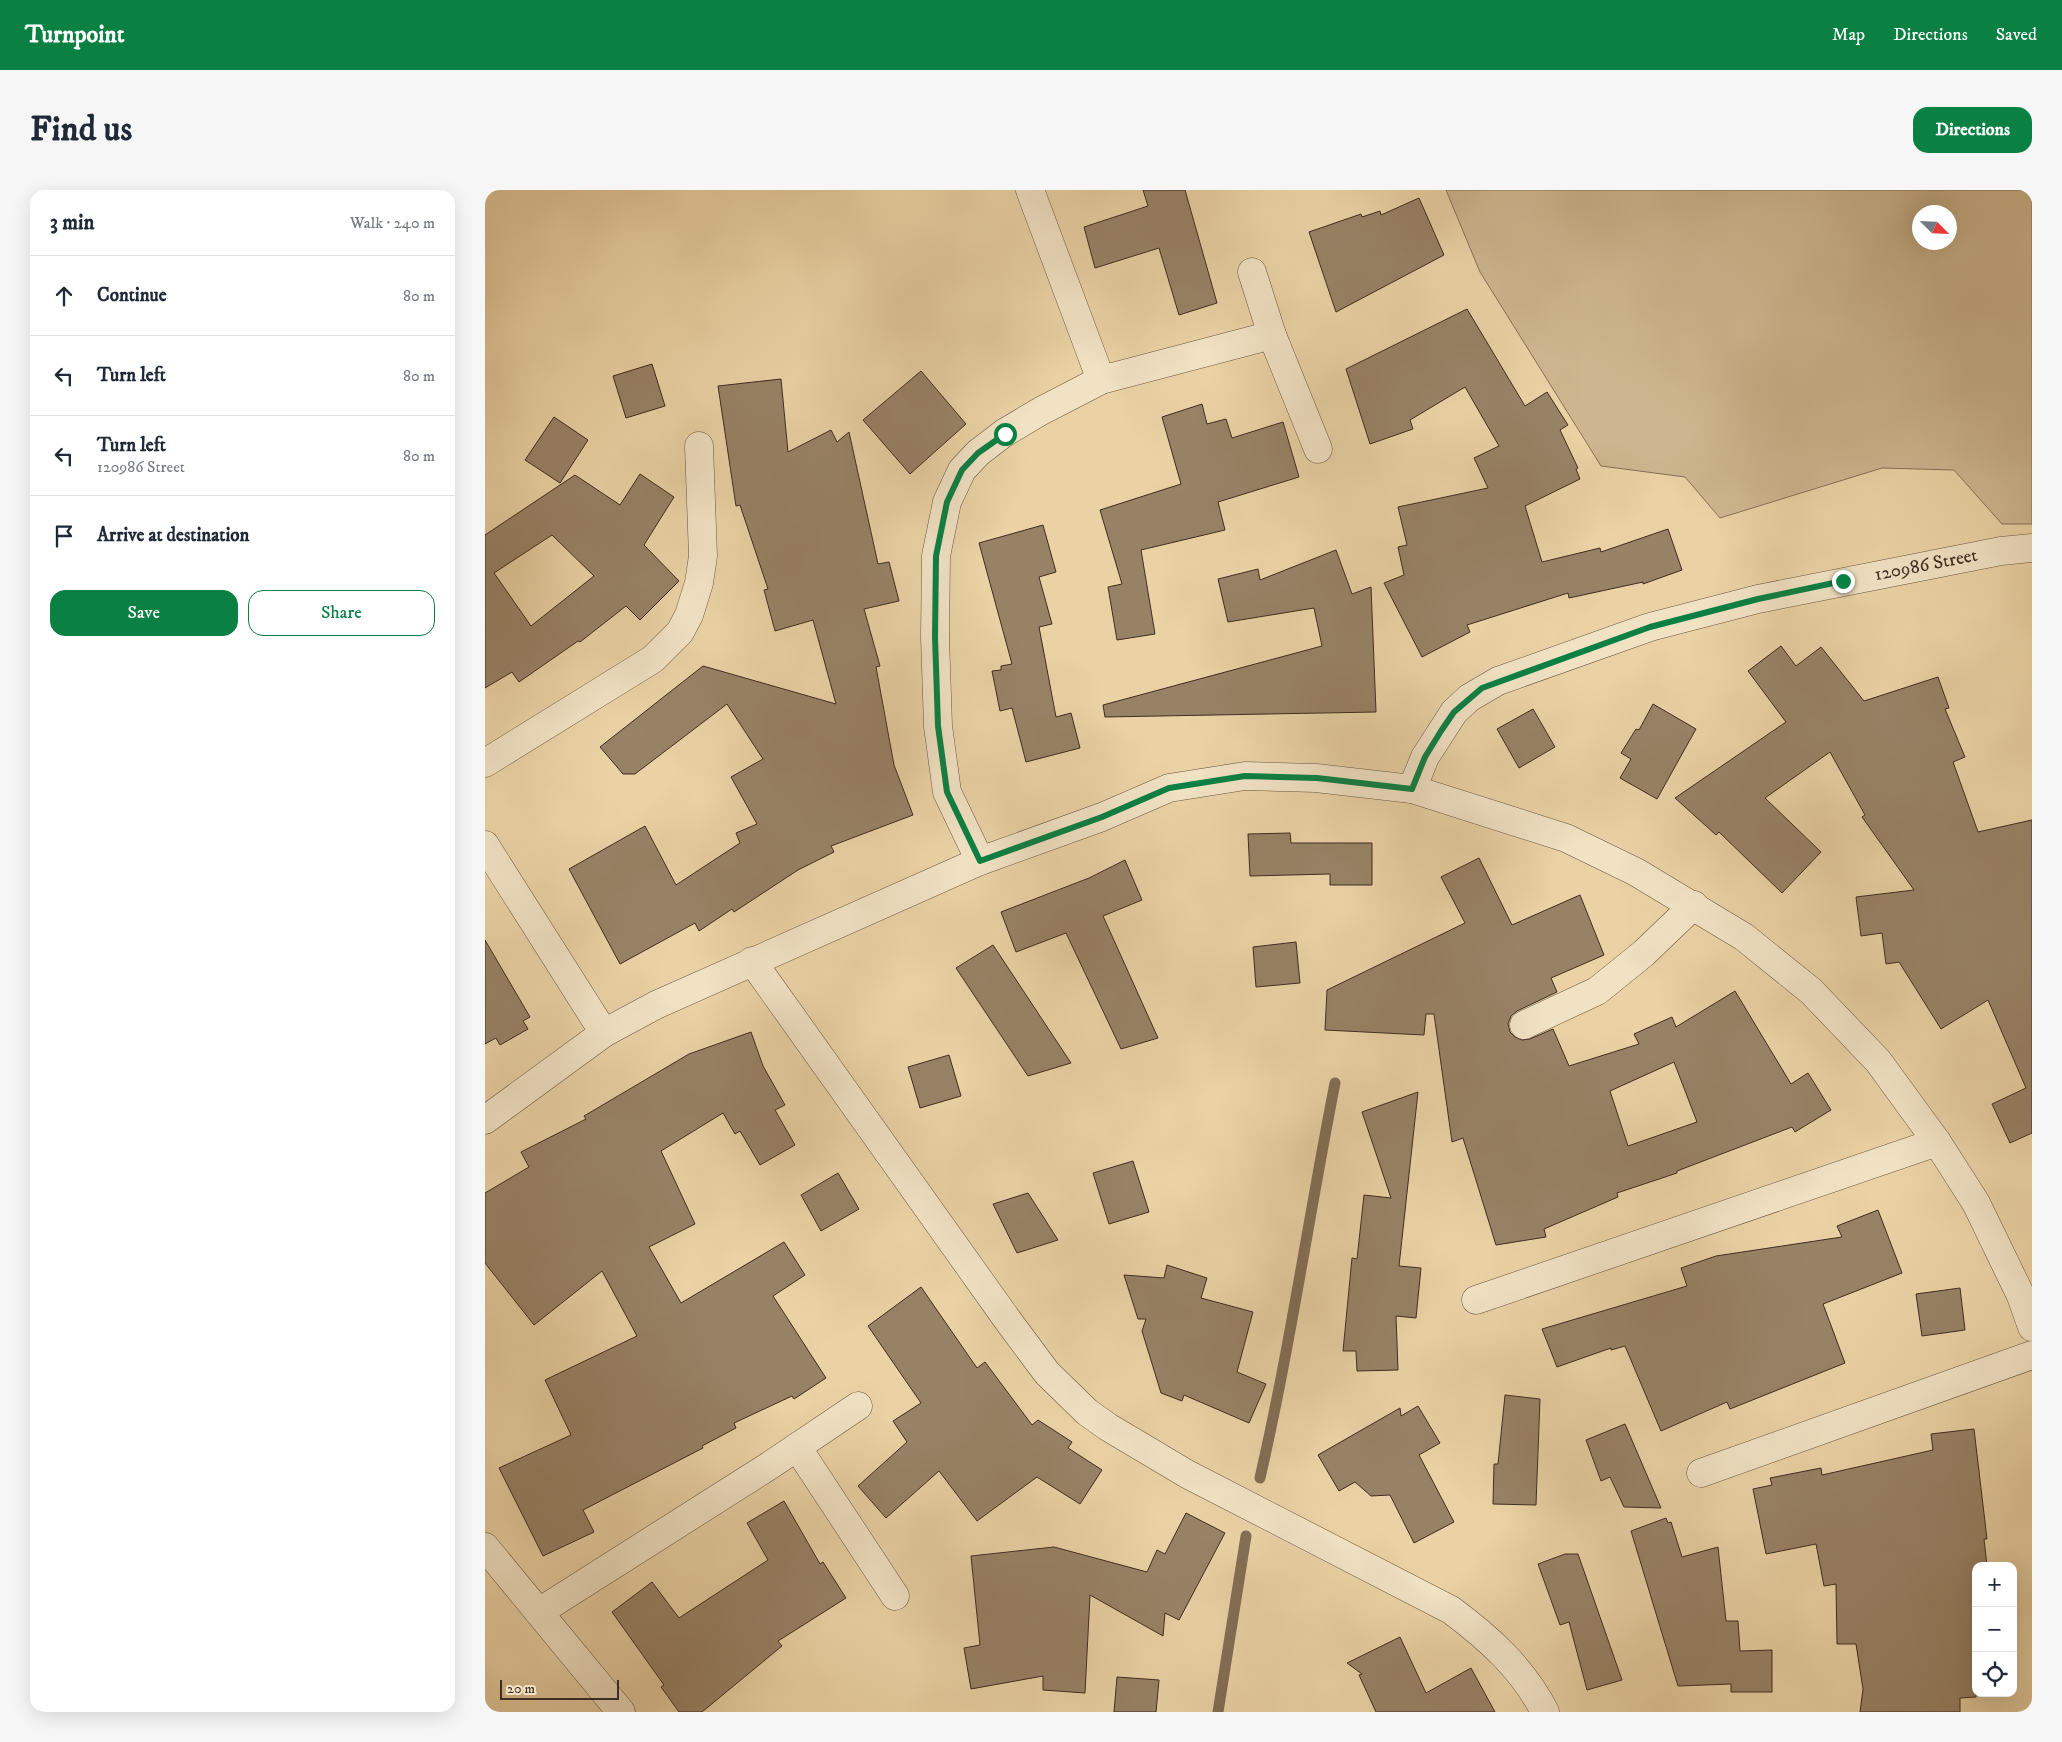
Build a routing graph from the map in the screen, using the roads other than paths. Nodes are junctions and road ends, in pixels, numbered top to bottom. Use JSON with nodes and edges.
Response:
{"nodes":[{"id":1,"x":1030,"y":190,"type":"edge"},
{"id":2,"x":1252,"y":272,"type":"dead end"},
{"id":3,"x":1272,"y":335,"type":"junction"},
{"id":4,"x":1101,"y":380,"type":"junction"},
{"id":5,"x":699,"y":446,"type":"dead end"},
{"id":6,"x":1318,"y":449,"type":"dead end"},
{"id":7,"x":2032,"y":548,"type":"edge"},
{"id":8,"x":485,"y":763,"type":"edge"},
{"id":9,"x":1412,"y":789,"type":"junction"},
{"id":10,"x":485,"y":845,"type":"edge"},
{"id":11,"x":980,"y":861,"type":"junction"},
{"id":12,"x":1694,"y":905,"type":"junction"},
{"id":13,"x":752,"y":961,"type":"junction"},
{"id":14,"x":1524,"y":1025,"type":"dead end"},
{"id":15,"x":604,"y":1033,"type":"junction"},
{"id":16,"x":485,"y":1120,"type":"edge"},
{"id":17,"x":1937,"y":1142,"type":"junction"},
{"id":18,"x":1476,"y":1300,"type":"dead end"},
{"id":19,"x":2032,"y":1327,"type":"edge"},
{"id":20,"x":2032,"y":1355,"type":"edge"},
{"id":21,"x":858,"y":1406,"type":"dead end"},
{"id":22,"x":797,"y":1447,"type":"junction"},
{"id":23,"x":1701,"y":1473,"type":"dead end"},
{"id":24,"x":485,"y":1547,"type":"edge"},
{"id":25,"x":895,"y":1596,"type":"dead end"},
{"id":26,"x":539,"y":1612,"type":"junction"},
{"id":27,"x":621,"y":1712,"type":"edge"},
{"id":28,"x":1545,"y":1712,"type":"edge"}],
"edges":[{"from":1,"to":4,"type":"street"},
{"from":2,"to":3,"type":"street"},
{"from":3,"to":4,"type":"street"},
{"from":3,"to":6,"type":"street"},
{"from":4,"to":11,"type":"street"},
{"from":5,"to":8,"type":"street"},
{"from":7,"to":9,"type":"street","name":"120986 Street"},
{"from":9,"to":11,"type":"street"},
{"from":9,"to":12,"type":"street"},
{"from":10,"to":15,"type":"street"},
{"from":11,"to":13,"type":"street"},
{"from":12,"to":14,"type":"street"},
{"from":12,"to":17,"type":"street"},
{"from":13,"to":15,"type":"street"},
{"from":13,"to":28,"type":"street"},
{"from":15,"to":16,"type":"street"},
{"from":17,"to":18,"type":"street"},
{"from":17,"to":19,"type":"street"},
{"from":20,"to":23,"type":"street"},
{"from":21,"to":22,"type":"street"},
{"from":22,"to":25,"type":"street"},
{"from":22,"to":26,"type":"street"},
{"from":24,"to":26,"type":"street"},
{"from":26,"to":27,"type":"street"}]}
